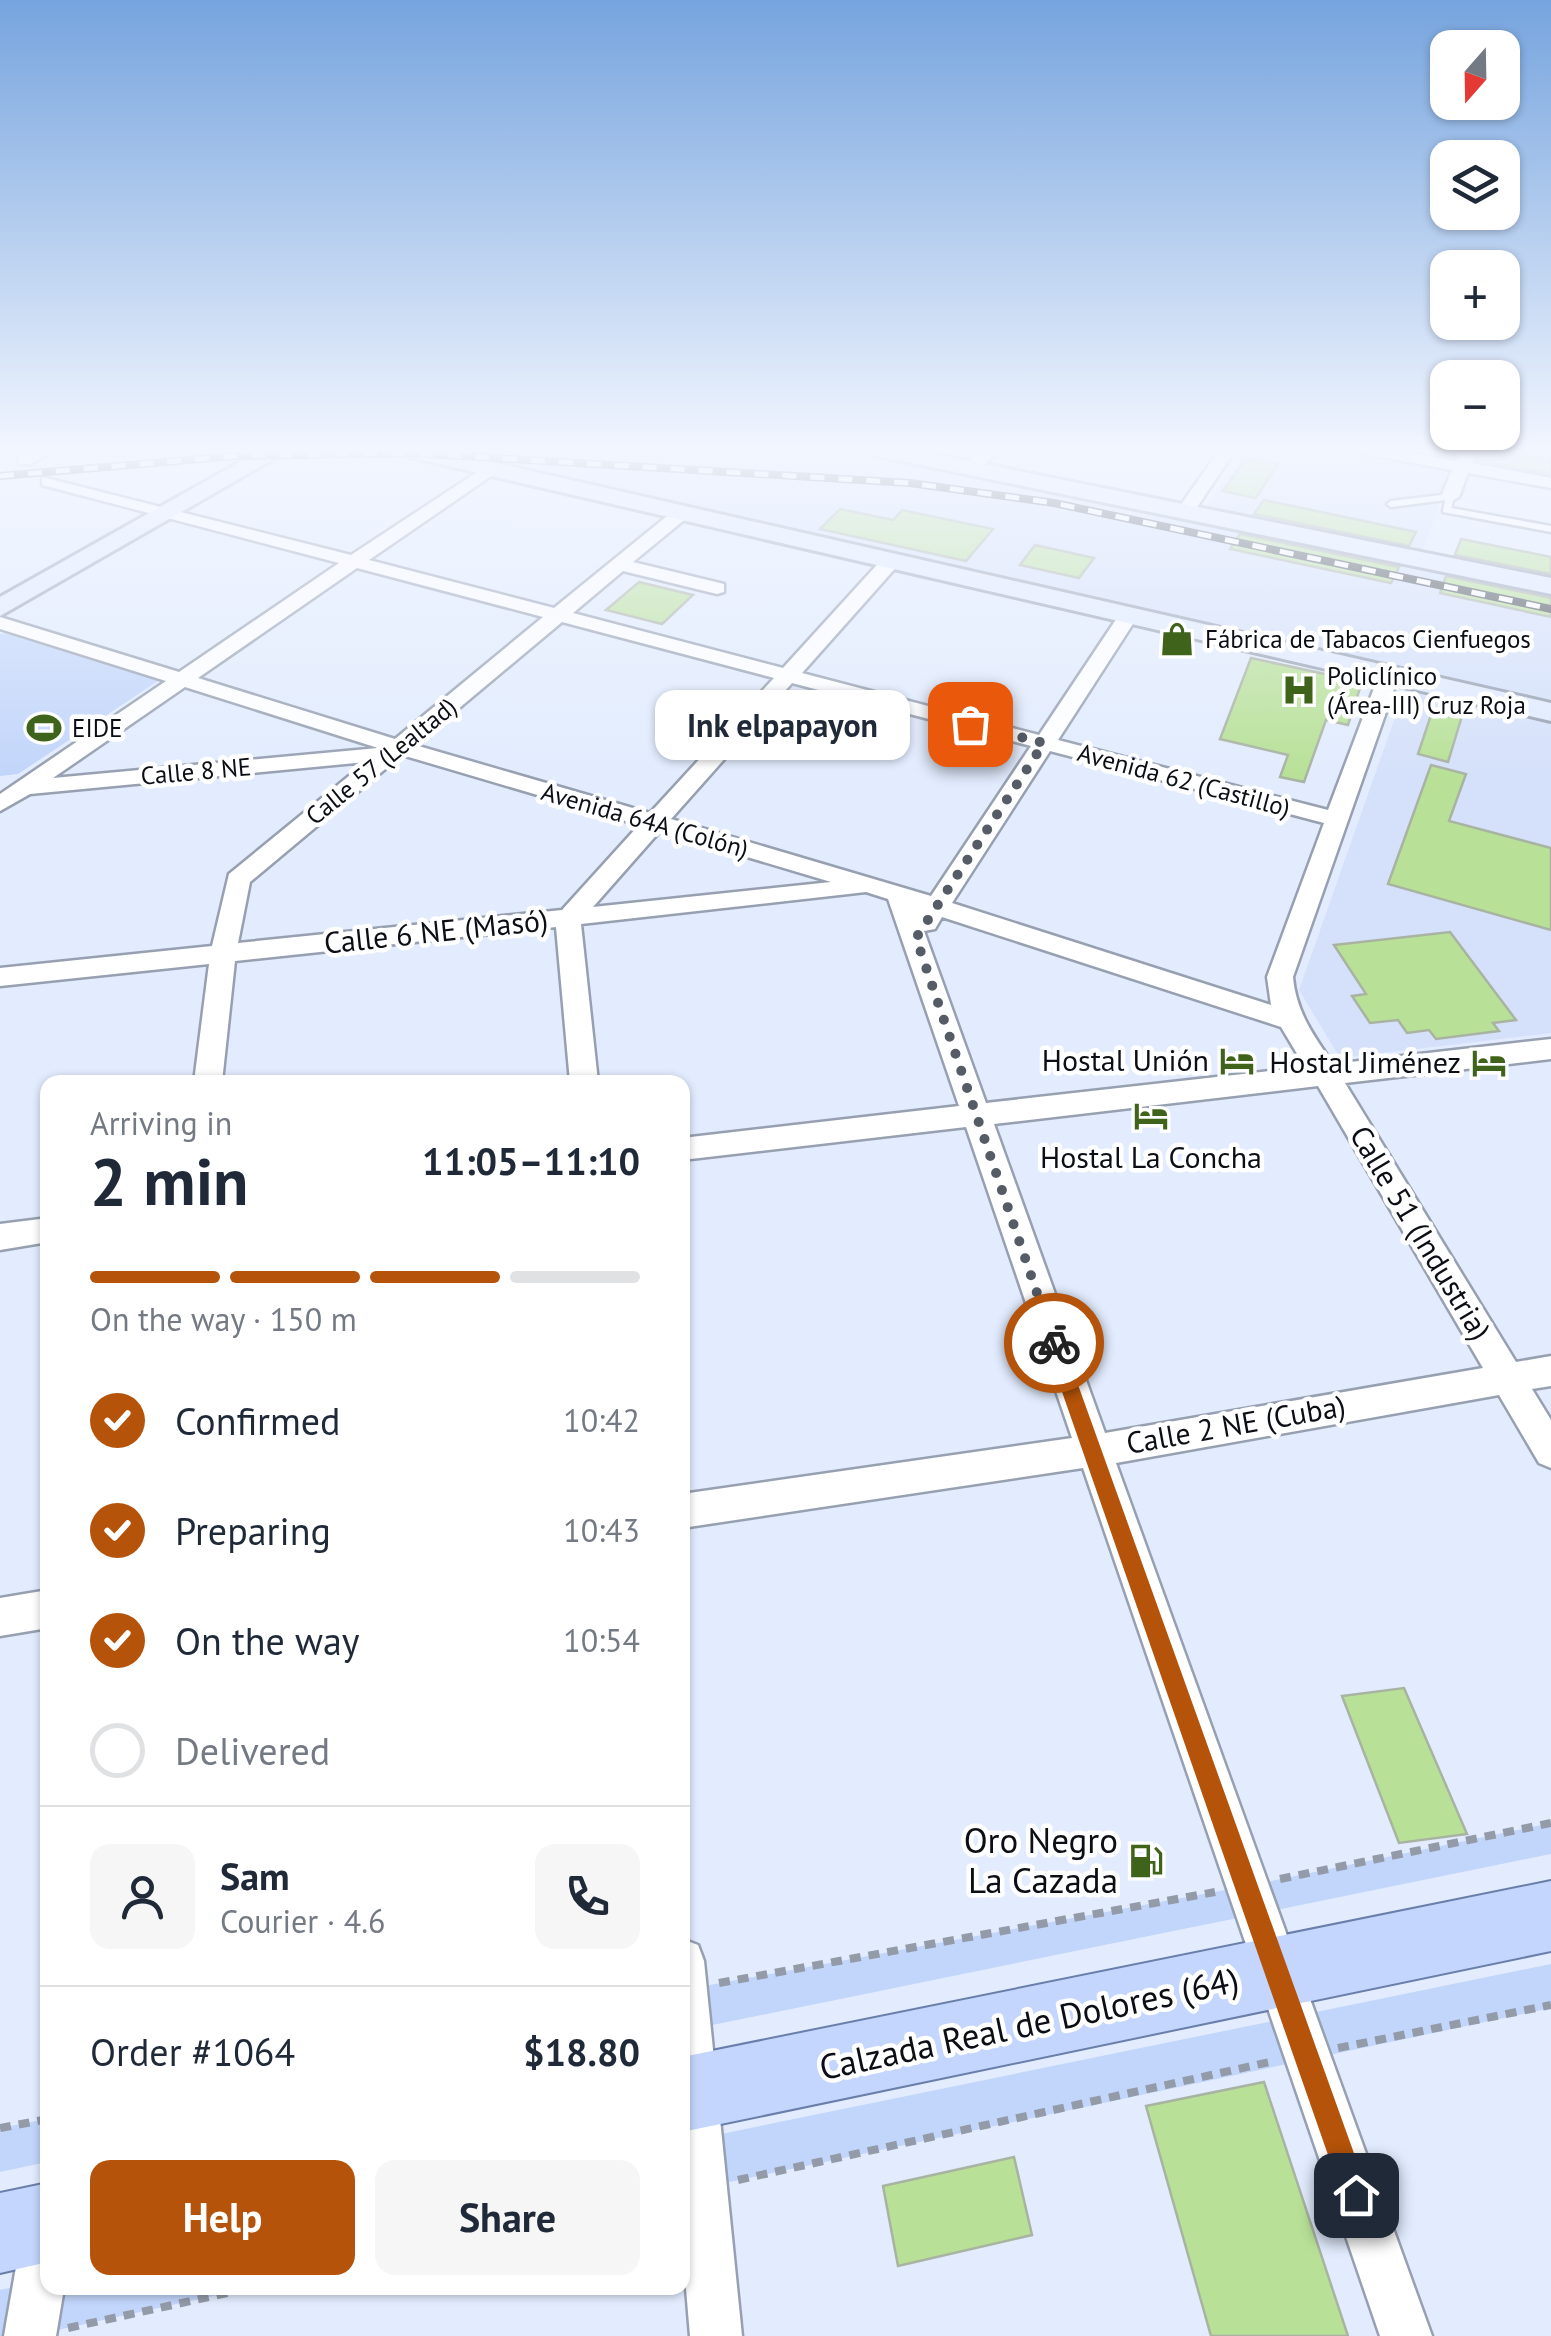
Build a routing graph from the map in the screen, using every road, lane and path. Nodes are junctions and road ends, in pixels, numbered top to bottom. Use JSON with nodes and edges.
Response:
{"nodes":[{"id":1,"x":88,"y":558,"type":"edge"},
{"id":2,"x":333,"y":558,"type":"edge"},
{"id":3,"x":359,"y":558,"type":"edge"},
{"id":4,"x":627,"y":558,"type":"edge"},
{"id":5,"x":883,"y":558,"type":"edge"},
{"id":6,"x":1413,"y":558,"type":"edge"},
{"id":7,"x":892,"y":560,"type":"junction"},
{"id":8,"x":352,"y":563,"type":"junction"},
{"id":9,"x":620,"y":564,"type":"junction"},
{"id":10,"x":1551,"y":586,"type":"edge"},
{"id":11,"x":717,"y":588,"type":"dead end"},
{"id":12,"x":0,"y":608,"type":"edge"},
{"id":13,"x":557,"y":616,"type":"junction"},
{"id":14,"x":1128,"y":616,"type":"junction"},
{"id":15,"x":0,"y":622,"type":"edge"},
{"id":16,"x":1388,"y":674,"type":"junction"},
{"id":17,"x":787,"y":676,"type":"junction"},
{"id":18,"x":182,"y":679,"type":"junction"},
{"id":19,"x":1551,"y":712,"type":"edge"},
{"id":20,"x":1044,"y":743,"type":"junction"},
{"id":21,"x":395,"y":750,"type":"junction"},
{"id":22,"x":24,"y":787,"type":"junction"},
{"id":23,"x":0,"y":789,"type":"edge"},
{"id":24,"x":0,"y":804,"type":"edge"},
{"id":25,"x":1334,"y":819,"type":"junction"},
{"id":26,"x":654,"y":824,"type":"junction"},
{"id":27,"x":886,"y":891,"type":"junction"},
{"id":28,"x":568,"y":918,"type":"junction"},
{"id":29,"x":926,"y":923,"type":"junction"},
{"id":30,"x":223,"y":954,"type":"junction"},
{"id":31,"x":0,"y":977,"type":"edge"},
{"id":32,"x":1290,"y":1020,"type":"junction"},
{"id":33,"x":1551,"y":1049,"type":"edge"},
{"id":34,"x":209,"y":1075,"type":"edge"},
{"id":35,"x":583,"y":1075,"type":"edge"},
{"id":36,"x":1327,"y":1077,"type":"junction"},
{"id":37,"x":973,"y":1113,"type":"junction"},
{"id":38,"x":690,"y":1149,"type":"edge"},
{"id":39,"x":40,"y":1231,"type":"edge"},
{"id":40,"x":0,"y":1236,"type":"edge"},
{"id":41,"x":1551,"y":1371,"type":"edge"},
{"id":42,"x":1507,"y":1378,"type":"junction"},
{"id":43,"x":1092,"y":1450,"type":"junction"},
{"id":44,"x":1551,"y":1452,"type":"edge"},
{"id":45,"x":690,"y":1510,"type":"edge"},
{"id":46,"x":40,"y":1611,"type":"edge"},
{"id":47,"x":0,"y":1616,"type":"edge"},
{"id":48,"x":1551,"y":1823,"type":"edge"},
{"id":49,"x":1246,"y":1886,"type":"junction"},
{"id":50,"x":1551,"y":1916,"type":"edge"},
{"id":51,"x":1277,"y":1973,"type":"junction"},
{"id":52,"x":690,"y":1974,"type":"edge"},
{"id":53,"x":1551,"y":2005,"type":"edge"},
{"id":54,"x":1306,"y":2054,"type":"junction"},
{"id":55,"x":690,"y":2094,"type":"edge"},
{"id":56,"x":40,"y":2120,"type":"edge"},
{"id":57,"x":0,"y":2128,"type":"edge"},
{"id":58,"x":702,"y":2188,"type":"junction"},
{"id":59,"x":40,"y":2226,"type":"edge"},
{"id":60,"x":0,"y":2233,"type":"edge"},
{"id":61,"x":42,"y":2295,"type":"edge"},
{"id":62,"x":218,"y":2295,"type":"edge"},
{"id":63,"x":39,"y":2334,"type":"edge"},
{"id":64,"x":716,"y":2336,"type":"edge"},
{"id":65,"x":1406,"y":2336,"type":"edge"}],
"edges":[{"from":1,"to":12,"type":"street"},
{"from":2,"to":8,"type":"street","name":"Avenida 62 (Castillo)"},
{"from":3,"to":8,"type":"street"},
{"from":4,"to":9,"type":"street","name":"Calle 57 (Lealtad)"},
{"from":5,"to":7,"type":"street"},
{"from":6,"to":10,"type":"street"},
{"from":7,"to":14,"type":"street"},
{"from":7,"to":17,"type":"street"},
{"from":8,"to":13,"type":"street","name":"Avenida 62 (Castillo)"},
{"from":8,"to":18,"type":"street"},
{"from":9,"to":11,"type":"street"},
{"from":9,"to":13,"type":"street","name":"Calle 57 (Lealtad)"},
{"from":13,"to":17,"type":"street","name":"Avenida 62 (Castillo)"},
{"from":13,"to":21,"type":"street","name":"Calle 57 (Lealtad)"},
{"from":14,"to":16,"type":"street"},
{"from":14,"to":20,"type":"street"},
{"from":15,"to":18,"type":"street","name":"Avenida 64A (Colón)"},
{"from":16,"to":19,"type":"street"},
{"from":16,"to":25,"type":"street","name":"Calle 51 (Industria)"},
{"from":17,"to":20,"type":"street","name":"Avenida 62 (Castillo)"},
{"from":17,"to":26,"type":"street"},
{"from":18,"to":21,"type":"street","name":"Avenida 64A (Colón)"},
{"from":18,"to":22,"type":"street"},
{"from":20,"to":25,"type":"street","name":"Avenida 62 (Castillo)"},
{"from":20,"to":29,"type":"street"},
{"from":21,"to":22,"type":"street","name":"Calle 8 NE"},
{"from":21,"to":26,"type":"street","name":"Avenida 64A (Colón)"},
{"from":21,"to":30,"type":"street","name":"Calle 57 (Lealtad)"},
{"from":22,"to":23,"type":"street","name":"Calle 8 NE"},
{"from":22,"to":24,"type":"street"},
{"from":25,"to":32,"type":"street","name":"Calle 51 (Industria)"},
{"from":26,"to":27,"type":"street","name":"Avenida 64A (Colón)"},
{"from":26,"to":28,"type":"street"},
{"from":27,"to":28,"type":"street","name":"Calle 6 NE (Masó)"},
{"from":27,"to":29,"type":"street"},
{"from":28,"to":30,"type":"street","name":"Calle 6 NE (Masó)"},
{"from":28,"to":35,"type":"street"},
{"from":29,"to":32,"type":"street"},
{"from":29,"to":37,"type":"street"},
{"from":30,"to":31,"type":"street","name":"Calle 6 NE (Masó)"},
{"from":30,"to":34,"type":"street","name":"Calle 57 (Lealtad)"},
{"from":32,"to":36,"type":"street","name":"Calle 51 (Industria)"},
{"from":33,"to":36,"type":"street"},
{"from":36,"to":37,"type":"street"},
{"from":36,"to":42,"type":"street","name":"Calle 51 (Industria)"},
{"from":37,"to":38,"type":"street"},
{"from":37,"to":43,"type":"street"},
{"from":39,"to":40,"type":"street"},
{"from":41,"to":42,"type":"street","name":"Calle 2 NE (Cuba)"},
{"from":42,"to":43,"type":"street","name":"Calle 2 NE (Cuba)"},
{"from":42,"to":44,"type":"street","name":"Calle 51 (Industria)"},
{"from":43,"to":45,"type":"street","name":"Calle 2 NE (Cuba)"},
{"from":43,"to":49,"type":"street"},
{"from":46,"to":47,"type":"street"},
{"from":48,"to":49,"type":"path"},
{"from":49,"to":51,"type":"street"},
{"from":49,"to":52,"type":"path"},
{"from":50,"to":51,"type":"main road","name":"Calzada Real de Dolores (64)"},
{"from":51,"to":54,"type":"street"},
{"from":51,"to":55,"type":"main road","name":"Calzada Real de Dolores (64)"},
{"from":53,"to":54,"type":"path"},
{"from":54,"to":58,"type":"path"},
{"from":54,"to":65,"type":"street"},
{"from":55,"to":58,"type":"street"},
{"from":56,"to":57,"type":"path"},
{"from":58,"to":64,"type":"street"},
{"from":59,"to":60,"type":"main road"},
{"from":61,"to":63,"type":"street"},
{"from":62,"to":63,"type":"path"}]}
